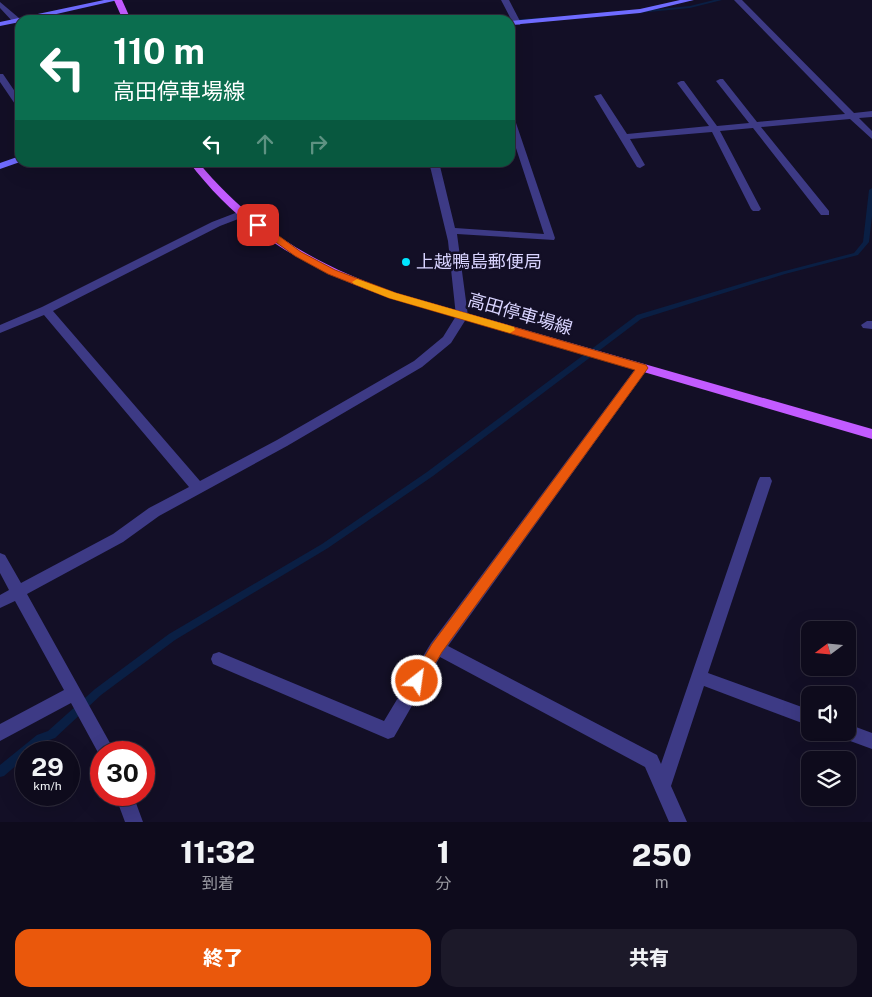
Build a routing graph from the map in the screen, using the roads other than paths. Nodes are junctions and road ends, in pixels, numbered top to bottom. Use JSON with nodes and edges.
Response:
{"nodes":[{"id":1,"x":114,"y":0,"type":"edge"},
{"id":2,"x":118,"y":0,"type":"edge"},
{"id":3,"x":504,"y":0,"type":"edge"},
{"id":4,"x":690,"y":0,"type":"edge"},
{"id":5,"x":738,"y":0,"type":"edge"},
{"id":6,"x":679,"y":1,"type":"edge"},
{"id":7,"x":0,"y":4,"type":"edge"},
{"id":8,"x":40,"y":15,"type":"edge"},
{"id":9,"x":126,"y":15,"type":"edge"},
{"id":10,"x":510,"y":15,"type":"edge"},
{"id":11,"x":15,"y":19,"type":"edge"},
{"id":12,"x":15,"y":20,"type":"edge"},
{"id":13,"x":515,"y":23,"type":"edge"},
{"id":14,"x":0,"y":24,"type":"edge"},
{"id":15,"x":0,"y":76,"type":"edge"},
{"id":16,"x":720,"y":81,"type":"dead end"},
{"id":17,"x":681,"y":83,"type":"dead end"},
{"id":18,"x":4,"y":89,"type":"edge"},
{"id":19,"x":598,"y":96,"type":"dead end"},
{"id":20,"x":15,"y":100,"type":"edge"},
{"id":21,"x":872,"y":114,"type":"edge"},
{"id":22,"x":854,"y":117,"type":"junction"},
{"id":23,"x":755,"y":126,"type":"junction"},
{"id":24,"x":715,"y":129,"type":"junction"},
{"id":25,"x":872,"y":136,"type":"edge"},
{"id":26,"x":624,"y":137,"type":"junction"},
{"id":27,"x":515,"y":146,"type":"edge"},
{"id":28,"x":15,"y":162,"type":"edge"},
{"id":29,"x":640,"y":165,"type":"dead end"},
{"id":30,"x":0,"y":166,"type":"edge"},
{"id":31,"x":197,"y":167,"type":"edge"},
{"id":32,"x":435,"y":167,"type":"edge"},
{"id":33,"x":756,"y":209,"type":"dead end"},
{"id":34,"x":824,"y":213,"type":"dead end"},
{"id":35,"x":242,"y":214,"type":"junction"},
{"id":36,"x":451,"y":230,"type":"junction"},
{"id":37,"x":46,"y":310,"type":"junction"},
{"id":38,"x":462,"y":316,"type":"junction"},
{"id":39,"x":0,"y":329,"type":"edge"},
{"id":40,"x":642,"y":368,"type":"junction"},
{"id":41,"x":872,"y":434,"type":"edge"},
{"id":42,"x":765,"y":481,"type":"dead end"},
{"id":43,"x":198,"y":488,"type":"junction"},
{"id":44,"x":0,"y":559,"type":"edge"},
{"id":45,"x":20,"y":593,"type":"junction"},
{"id":46,"x":0,"y":602,"type":"edge"},
{"id":47,"x":437,"y":648,"type":"junction"},
{"id":48,"x":219,"y":659,"type":"dead end"},
{"id":49,"x":698,"y":677,"type":"junction"},
{"id":50,"x":73,"y":694,"type":"junction"},
{"id":51,"x":801,"y":715,"type":"edge"},
{"id":52,"x":0,"y":733,"type":"edge"},
{"id":53,"x":856,"y":735,"type":"edge"},
{"id":54,"x":101,"y":741,"type":"edge"},
{"id":55,"x":872,"y":741,"type":"edge"},
{"id":56,"x":662,"y":786,"type":"junction"},
{"id":57,"x":128,"y":806,"type":"edge"},
{"id":58,"x":134,"y":822,"type":"edge"},
{"id":59,"x":678,"y":822,"type":"edge"}],
"edges":[{"from":1,"to":8,"type":"street"},
{"from":2,"to":9,"type":"main road"},
{"from":3,"to":10,"type":"street"},
{"from":4,"to":6,"type":"street"},
{"from":5,"to":22,"type":"street"},
{"from":6,"to":13,"type":"street"},
{"from":7,"to":11,"type":"street"},
{"from":12,"to":14,"type":"street"},
{"from":15,"to":18,"type":"street"},
{"from":16,"to":23,"type":"street"},
{"from":17,"to":24,"type":"street"},
{"from":18,"to":20,"type":"street"},
{"from":19,"to":26,"type":"street"},
{"from":21,"to":22,"type":"street"},
{"from":22,"to":23,"type":"street"},
{"from":22,"to":25,"type":"street"},
{"from":23,"to":24,"type":"street"},
{"from":23,"to":34,"type":"street"},
{"from":24,"to":26,"type":"street"},
{"from":24,"to":33,"type":"street"},
{"from":26,"to":29,"type":"street"},
{"from":27,"to":36,"type":"street"},
{"from":28,"to":30,"type":"street"},
{"from":31,"to":35,"type":"main road","name":"高田停車場線"},
{"from":32,"to":36,"type":"street"},
{"from":35,"to":37,"type":"street"},
{"from":35,"to":38,"type":"main road","name":"高田停車場線"},
{"from":36,"to":38,"type":"street"},
{"from":37,"to":39,"type":"street"},
{"from":37,"to":43,"type":"street"},
{"from":38,"to":40,"type":"main road","name":"高田停車場線"},
{"from":38,"to":43,"type":"street"},
{"from":40,"to":41,"type":"main road","name":"高田停車場線"},
{"from":40,"to":47,"type":"street"},
{"from":42,"to":49,"type":"street"},
{"from":43,"to":45,"type":"street"},
{"from":44,"to":45,"type":"street"},
{"from":45,"to":46,"type":"street"},
{"from":45,"to":50,"type":"street"},
{"from":47,"to":48,"type":"street"},
{"from":47,"to":56,"type":"street"},
{"from":49,"to":51,"type":"street"},
{"from":49,"to":56,"type":"street"},
{"from":50,"to":52,"type":"street"},
{"from":50,"to":54,"type":"street"},
{"from":53,"to":55,"type":"street"},
{"from":56,"to":59,"type":"street"},
{"from":57,"to":58,"type":"street"}]}
